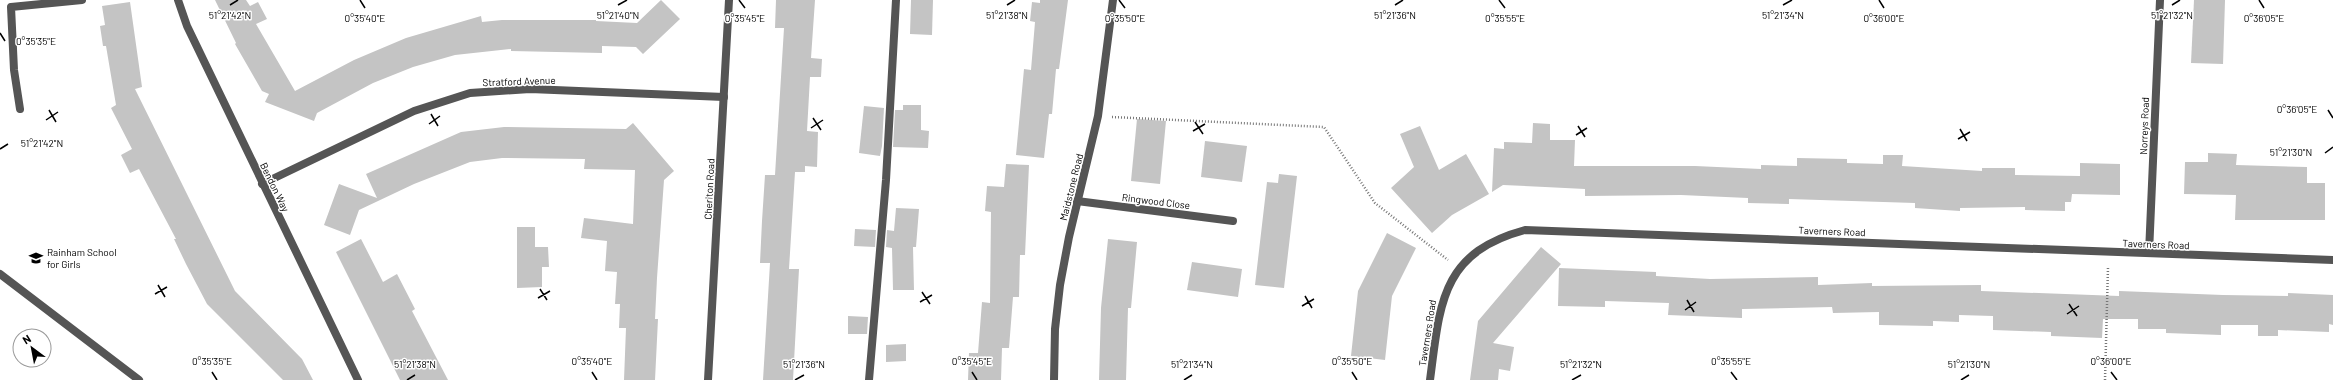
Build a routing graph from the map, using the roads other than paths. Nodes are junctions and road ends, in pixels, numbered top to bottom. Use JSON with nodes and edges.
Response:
{"nodes":[{"id":1,"x":82,"y":0,"type":"edge"},
{"id":2,"x":178,"y":0,"type":"edge"},
{"id":3,"x":729,"y":0,"type":"edge"},
{"id":4,"x":896,"y":0,"type":"edge"},
{"id":5,"x":1113,"y":0,"type":"edge"},
{"id":6,"x":2160,"y":0,"type":"edge"},
{"id":7,"x":11,"y":3,"type":"edge"},
{"id":8,"x":724,"y":97,"type":"junction"},
{"id":9,"x":20,"y":109,"type":"dead end"},
{"id":10,"x":262,"y":184,"type":"junction"},
{"id":11,"x":1077,"y":201,"type":"junction"},
{"id":12,"x":1233,"y":221,"type":"dead end"},
{"id":13,"x":2149,"y":253,"type":"junction"},
{"id":14,"x":2333,"y":260,"type":"edge"},
{"id":15,"x":0,"y":274,"type":"edge"},
{"id":16,"x":139,"y":380,"type":"edge"},
{"id":17,"x":358,"y":380,"type":"edge"},
{"id":18,"x":708,"y":380,"type":"edge"},
{"id":19,"x":869,"y":380,"type":"edge"},
{"id":20,"x":1054,"y":380,"type":"edge"},
{"id":21,"x":1430,"y":380,"type":"edge"}],
"edges":[{"from":1,"to":7,"type":"street"},
{"from":2,"to":10,"type":"street","name":"Bendon Way"},
{"from":3,"to":8,"type":"street","name":"Cheriton Road"},
{"from":4,"to":19,"type":"street"},
{"from":5,"to":11,"type":"street","name":"Maidstone Road"},
{"from":6,"to":13,"type":"street","name":"Norreys Road"},
{"from":7,"to":9,"type":"street"},
{"from":8,"to":10,"type":"street","name":"Stratford Avenue"},
{"from":8,"to":18,"type":"street","name":"Cheriton Road"},
{"from":10,"to":17,"type":"street","name":"Bendon Way"},
{"from":11,"to":12,"type":"street","name":"Ringwood Close"},
{"from":11,"to":20,"type":"street","name":"Maidstone Road"},
{"from":13,"to":14,"type":"street","name":"Taverners Road"},
{"from":13,"to":21,"type":"street","name":"Taverners Road"},
{"from":15,"to":16,"type":"street"}]}
